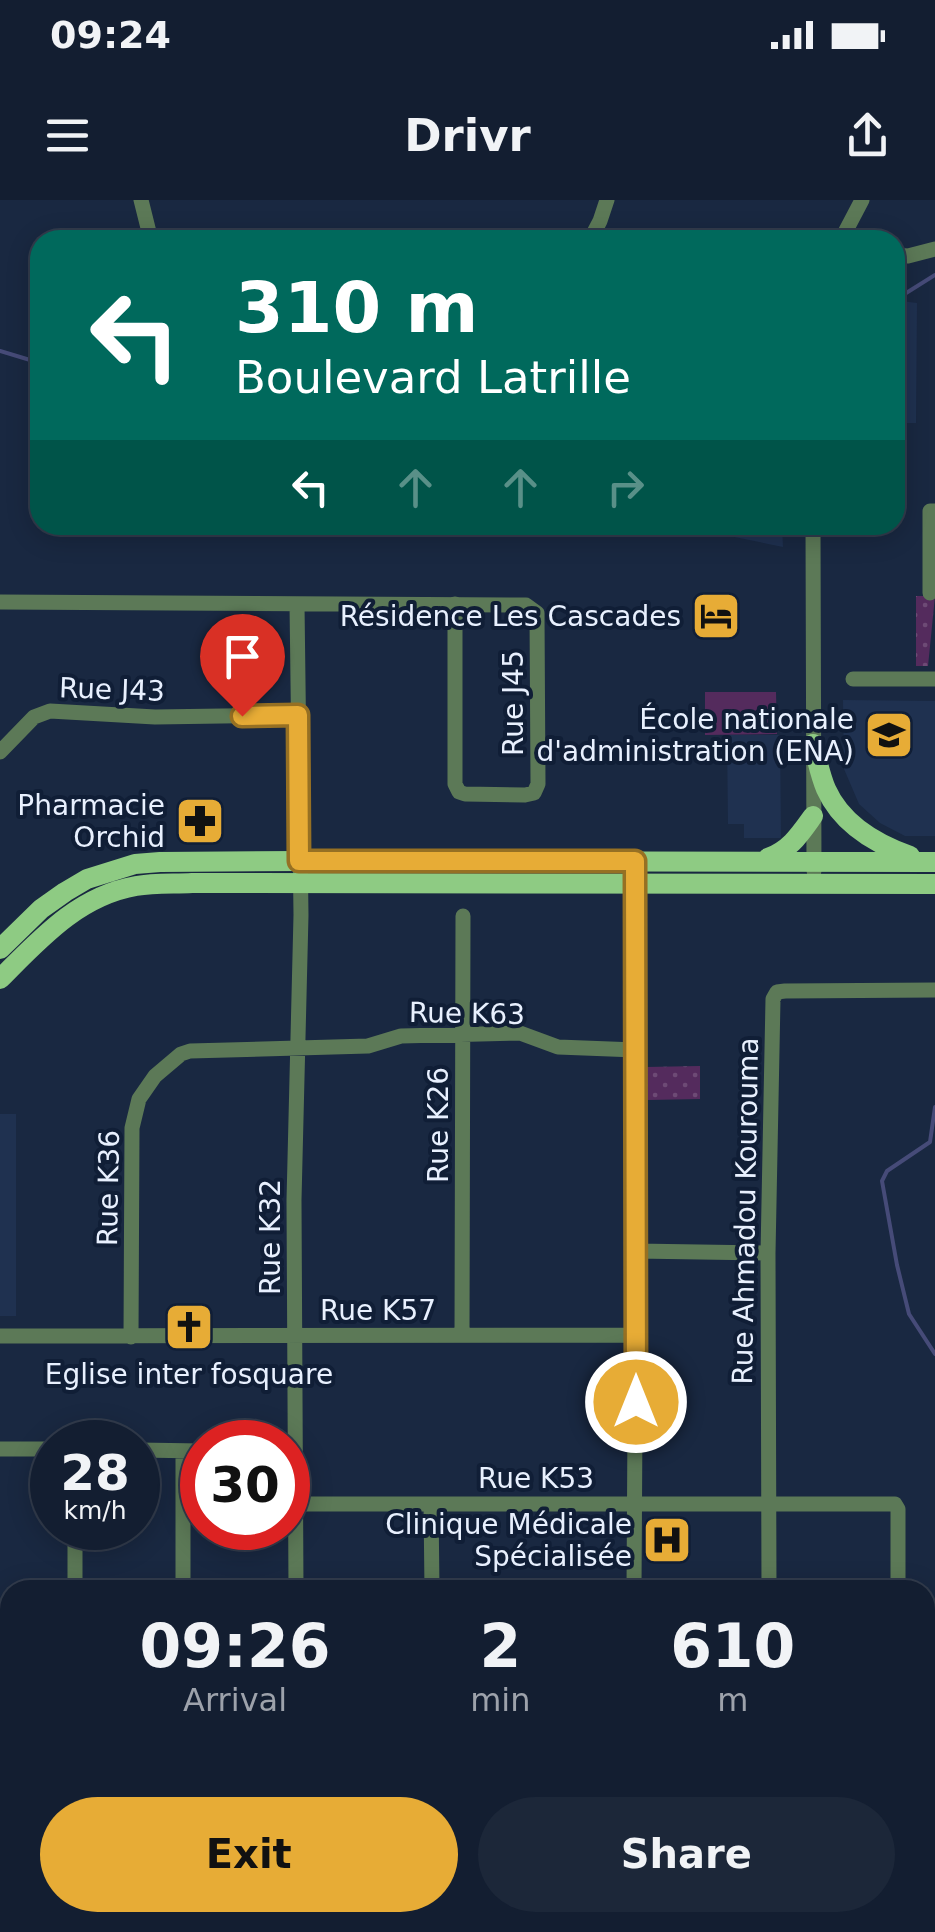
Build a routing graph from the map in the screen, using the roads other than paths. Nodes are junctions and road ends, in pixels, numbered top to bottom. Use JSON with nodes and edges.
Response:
{"nodes":[{"id":1,"x":142,"y":200,"type":"edge"},
{"id":2,"x":606,"y":200,"type":"edge"},
{"id":3,"x":862,"y":200,"type":"edge"},
{"id":4,"x":149,"y":230,"type":"edge"},
{"id":5,"x":595,"y":230,"type":"edge"},
{"id":6,"x":846,"y":230,"type":"edge"},
{"id":7,"x":935,"y":249,"type":"edge"},
{"id":8,"x":905,"y":256,"type":"edge"},
{"id":9,"x":932,"y":511,"type":"edge"},
{"id":10,"x":813,"y":535,"type":"edge"},
{"id":11,"x":930,"y":593,"type":"dead end"},
{"id":12,"x":0,"y":602,"type":"edge"},
{"id":13,"x":297,"y":604,"type":"junction"},
{"id":14,"x":455,"y":604,"type":"junction"},
{"id":15,"x":853,"y":679,"type":"dead end"},
{"id":16,"x":935,"y":679,"type":"edge"},
{"id":17,"x":298,"y":715,"type":"junction"},
{"id":18,"x":813,"y":744,"type":"junction"},
{"id":19,"x":0,"y":752,"type":"edge"},
{"id":20,"x":813,"y":816,"type":"junction"},
{"id":21,"x":299,"y":861,"type":"junction"},
{"id":22,"x":635,"y":861,"type":"junction"},
{"id":23,"x":760,"y":861,"type":"junction"},
{"id":24,"x":814,"y":861,"type":"junction"},
{"id":25,"x":931,"y":862,"type":"edge"},
{"id":26,"x":814,"y":884,"type":"junction"},
{"id":27,"x":935,"y":884,"type":"edge"},
{"id":28,"x":300,"y":885,"type":"junction"},
{"id":29,"x":636,"y":885,"type":"junction"},
{"id":30,"x":462,"y":916,"type":"dead end"},
{"id":31,"x":0,"y":948,"type":"edge"},
{"id":32,"x":0,"y":979,"type":"edge"},
{"id":33,"x":935,"y":990,"type":"edge"},
{"id":34,"x":462,"y":1034,"type":"junction"},
{"id":35,"x":298,"y":1048,"type":"junction"},
{"id":36,"x":636,"y":1050,"type":"junction"},
{"id":37,"x":636,"y":1250,"type":"junction"},
{"id":38,"x":768,"y":1253,"type":"junction"},
{"id":39,"x":462,"y":1334,"type":"junction"},
{"id":40,"x":296,"y":1335,"type":"junction"},
{"id":41,"x":636,"y":1335,"type":"junction"},
{"id":42,"x":0,"y":1336,"type":"edge"},
{"id":43,"x":131,"y":1337,"type":"junction"},
{"id":44,"x":293,"y":1420,"type":"edge"},
{"id":45,"x":0,"y":1448,"type":"edge"},
{"id":46,"x":30,"y":1449,"type":"edge"},
{"id":47,"x":634,"y":1503,"type":"junction"},
{"id":48,"x":310,"y":1504,"type":"edge"},
{"id":49,"x":431,"y":1504,"type":"junction"},
{"id":50,"x":768,"y":1504,"type":"junction"},
{"id":51,"x":75,"y":1550,"type":"edge"},
{"id":52,"x":183,"y":1550,"type":"edge"},
{"id":53,"x":296,"y":1550,"type":"edge"},
{"id":54,"x":75,"y":1580,"type":"edge"},
{"id":55,"x":183,"y":1580,"type":"edge"},
{"id":56,"x":296,"y":1580,"type":"edge"},
{"id":57,"x":432,"y":1580,"type":"edge"},
{"id":58,"x":634,"y":1580,"type":"edge"},
{"id":59,"x":769,"y":1580,"type":"edge"},
{"id":60,"x":898,"y":1580,"type":"edge"}],
"edges":[{"from":1,"to":4,"type":"street"},
{"from":2,"to":5,"type":"street"},
{"from":3,"to":6,"type":"street"},
{"from":7,"to":8,"type":"street"},
{"from":9,"to":11,"type":"street"},
{"from":10,"to":18,"type":"street"},
{"from":12,"to":13,"type":"street","name":"Rue J45"},
{"from":13,"to":14,"type":"street","name":"Rue J45"},
{"from":13,"to":17,"type":"street","name":"Rue K32"},
{"from":14,"to":14,"type":"street","name":"Rue J45"},
{"from":15,"to":16,"type":"street"},
{"from":17,"to":19,"type":"street","name":"Rue J43"},
{"from":17,"to":21,"type":"street","name":"Rue K32"},
{"from":18,"to":20,"type":"street"},
{"from":18,"to":25,"type":"main road"},
{"from":20,"to":23,"type":"main road"},
{"from":20,"to":24,"type":"street"},
{"from":21,"to":22,"type":"main road"},
{"from":21,"to":28,"type":"street","name":"Rue K32"},
{"from":21,"to":31,"type":"main road"},
{"from":22,"to":23,"type":"main road"},
{"from":22,"to":29,"type":"street"},
{"from":23,"to":24,"type":"main road"},
{"from":24,"to":25,"type":"main road"},
{"from":24,"to":26,"type":"street"},
{"from":26,"to":27,"type":"main road"},
{"from":26,"to":29,"type":"main road"},
{"from":28,"to":29,"type":"main road"},
{"from":28,"to":32,"type":"main road"},
{"from":28,"to":35,"type":"street","name":"Rue K32"},
{"from":29,"to":36,"type":"street"},
{"from":30,"to":34,"type":"street","name":"Rue K26"},
{"from":33,"to":38,"type":"street","name":"Rue Ahmadou Kourouma"},
{"from":34,"to":35,"type":"street","name":"Rue K63"},
{"from":34,"to":36,"type":"street","name":"Rue K63"},
{"from":34,"to":39,"type":"street","name":"Rue K26"},
{"from":35,"to":40,"type":"street","name":"Rue K32"},
{"from":35,"to":43,"type":"street","name":"Rue K36"},
{"from":36,"to":37,"type":"street"},
{"from":37,"to":38,"type":"street"},
{"from":37,"to":41,"type":"street"},
{"from":38,"to":50,"type":"street","name":"Rue Ahmadou Kourouma"},
{"from":39,"to":40,"type":"street","name":"Rue K57"},
{"from":39,"to":41,"type":"street","name":"Rue K57"},
{"from":40,"to":43,"type":"street","name":"Rue K57"},
{"from":40,"to":44,"type":"street","name":"Rue K32"},
{"from":41,"to":47,"type":"street"},
{"from":42,"to":43,"type":"street","name":"Rue K57"},
{"from":45,"to":46,"type":"street"},
{"from":47,"to":49,"type":"street","name":"Rue K53"},
{"from":47,"to":50,"type":"street","name":"Rue K53"},
{"from":47,"to":58,"type":"street"},
{"from":48,"to":49,"type":"street","name":"Rue K53"},
{"from":49,"to":57,"type":"street"},
{"from":50,"to":59,"type":"street","name":"Rue Ahmadou Kourouma"},
{"from":50,"to":60,"type":"street","name":"Rue K53"},
{"from":51,"to":54,"type":"street"},
{"from":52,"to":55,"type":"street"},
{"from":53,"to":56,"type":"street","name":"Rue K32"}]}
